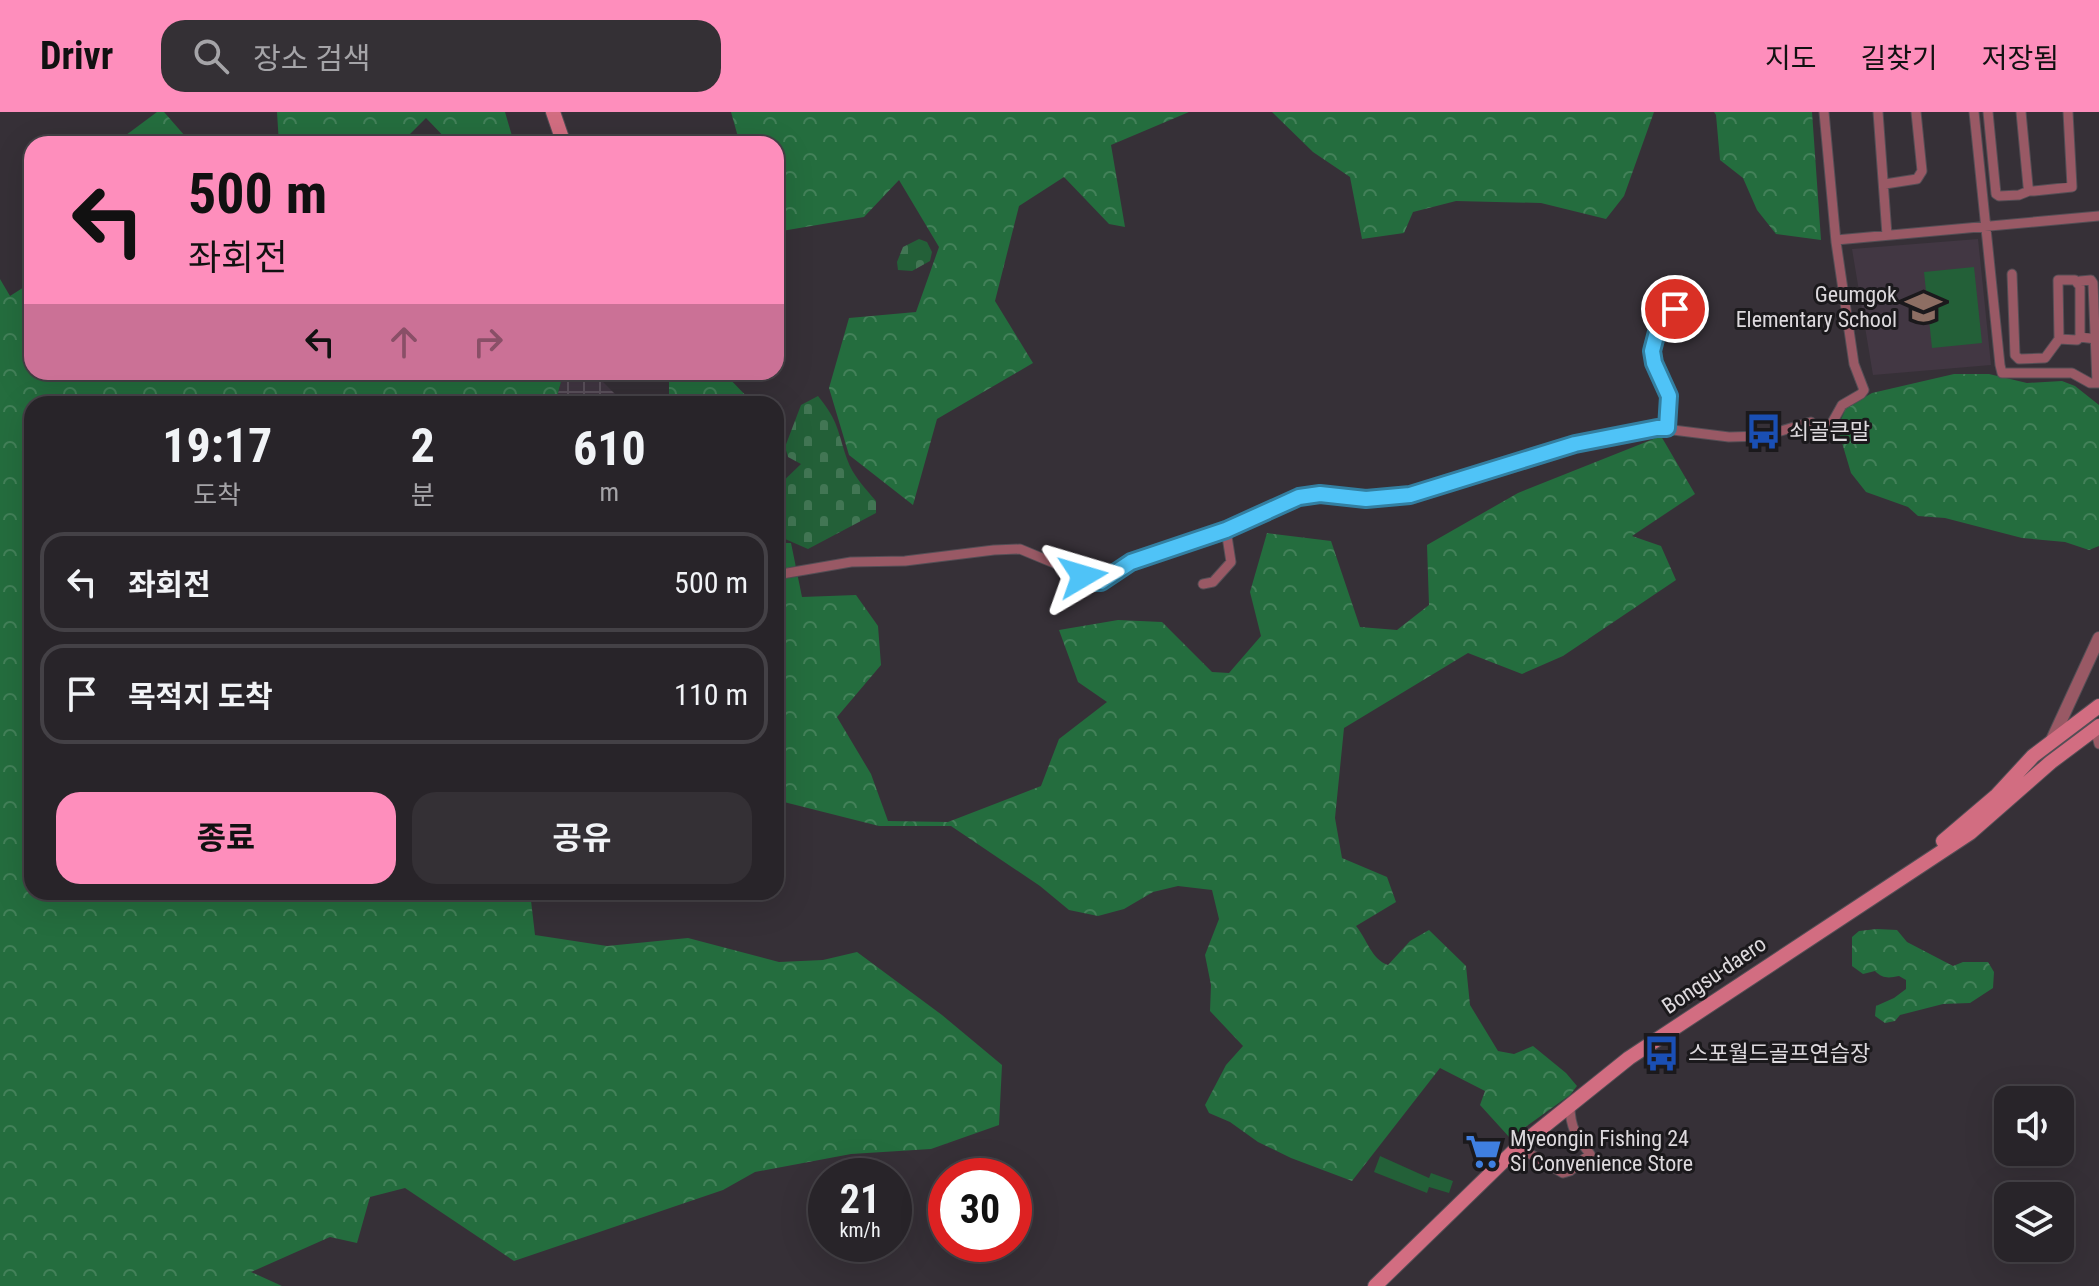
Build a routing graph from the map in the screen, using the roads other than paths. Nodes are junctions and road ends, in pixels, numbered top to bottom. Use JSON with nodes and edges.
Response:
{"nodes":[{"id":1,"x":553,"y":112,"type":"edge"},
{"id":2,"x":1824,"y":112,"type":"edge"},
{"id":3,"x":1878,"y":112,"type":"edge"},
{"id":4,"x":1916,"y":112,"type":"edge"},
{"id":5,"x":1974,"y":112,"type":"edge"},
{"id":6,"x":1988,"y":112,"type":"edge"},
{"id":7,"x":2021,"y":112,"type":"edge"},
{"id":8,"x":2068,"y":112,"type":"edge"},
{"id":9,"x":561,"y":136,"type":"edge"},
{"id":10,"x":1885,"y":184,"type":"junction"},
{"id":11,"x":2029,"y":191,"type":"junction"},
{"id":12,"x":2099,"y":216,"type":"edge"},
{"id":13,"x":1987,"y":226,"type":"junction"},
{"id":14,"x":1887,"y":235,"type":"junction"},
{"id":15,"x":1836,"y":240,"type":"junction"},
{"id":16,"x":2012,"y":274,"type":"dead end"},
{"id":17,"x":2078,"y":284,"type":"junction"},
{"id":18,"x":1675,"y":309,"type":"dead end"},
{"id":19,"x":2080,"y":337,"type":"junction"},
{"id":20,"x":2059,"y":339,"type":"junction"},
{"id":21,"x":2096,"y":339,"type":"junction"},
{"id":22,"x":2098,"y":383,"type":"edge"},
{"id":23,"x":1811,"y":422,"type":"dead end"},
{"id":24,"x":1667,"y":428,"type":"junction"},
{"id":25,"x":1828,"y":430,"type":"dead end"},
{"id":26,"x":1226,"y":530,"type":"junction"},
{"id":27,"x":784,"y":574,"type":"edge"},
{"id":28,"x":1203,"y":584,"type":"dead end"},
{"id":29,"x":2099,"y":638,"type":"edge"},
{"id":30,"x":2099,"y":706,"type":"edge"},
{"id":31,"x":2098,"y":728,"type":"edge"},
{"id":32,"x":2051,"y":742,"type":"junction"},
{"id":33,"x":2099,"y":744,"type":"edge"},
{"id":34,"x":2015,"y":793,"type":"junction"},
{"id":35,"x":1913,"y":869,"type":"junction"},
{"id":36,"x":1570,"y":1106,"type":"junction"},
{"id":37,"x":1518,"y":1147,"type":"junction"},
{"id":38,"x":1375,"y":1286,"type":"edge"}],
"edges":[{"from":1,"to":9,"type":"main road"},
{"from":2,"to":15,"type":"street"},
{"from":3,"to":10,"type":"street"},
{"from":4,"to":10,"type":"street"},
{"from":5,"to":13,"type":"street"},
{"from":6,"to":11,"type":"street"},
{"from":7,"to":11,"type":"street"},
{"from":8,"to":11,"type":"street"},
{"from":10,"to":14,"type":"street"},
{"from":12,"to":13,"type":"street"},
{"from":13,"to":14,"type":"street"},
{"from":13,"to":22,"type":"street"},
{"from":14,"to":15,"type":"street"},
{"from":15,"to":25,"type":"street"},
{"from":16,"to":20,"type":"street"},
{"from":17,"to":19,"type":"street"},
{"from":17,"to":20,"type":"street"},
{"from":17,"to":21,"type":"street"},
{"from":18,"to":24,"type":"street"},
{"from":19,"to":20,"type":"street"},
{"from":19,"to":21,"type":"street"},
{"from":21,"to":22,"type":"street"},
{"from":23,"to":24,"type":"street"},
{"from":24,"to":26,"type":"street"},
{"from":26,"to":27,"type":"street"},
{"from":26,"to":28,"type":"street"},
{"from":29,"to":32,"type":"street"},
{"from":30,"to":32,"type":"main road"},
{"from":31,"to":33,"type":"street"},
{"from":31,"to":34,"type":"main road","name":"Bongsu-daero"},
{"from":32,"to":34,"type":"main road"},
{"from":32,"to":35,"type":"main road"},
{"from":34,"to":35,"type":"main road","name":"Bongsu-daero"},
{"from":35,"to":36,"type":"main road","name":"Bongsu-daero"},
{"from":36,"to":37,"type":"main road","name":"Bongsu-daero"},
{"from":36,"to":37,"type":"street"},
{"from":37,"to":38,"type":"main road","name":"Bongsu-daero"}]}
